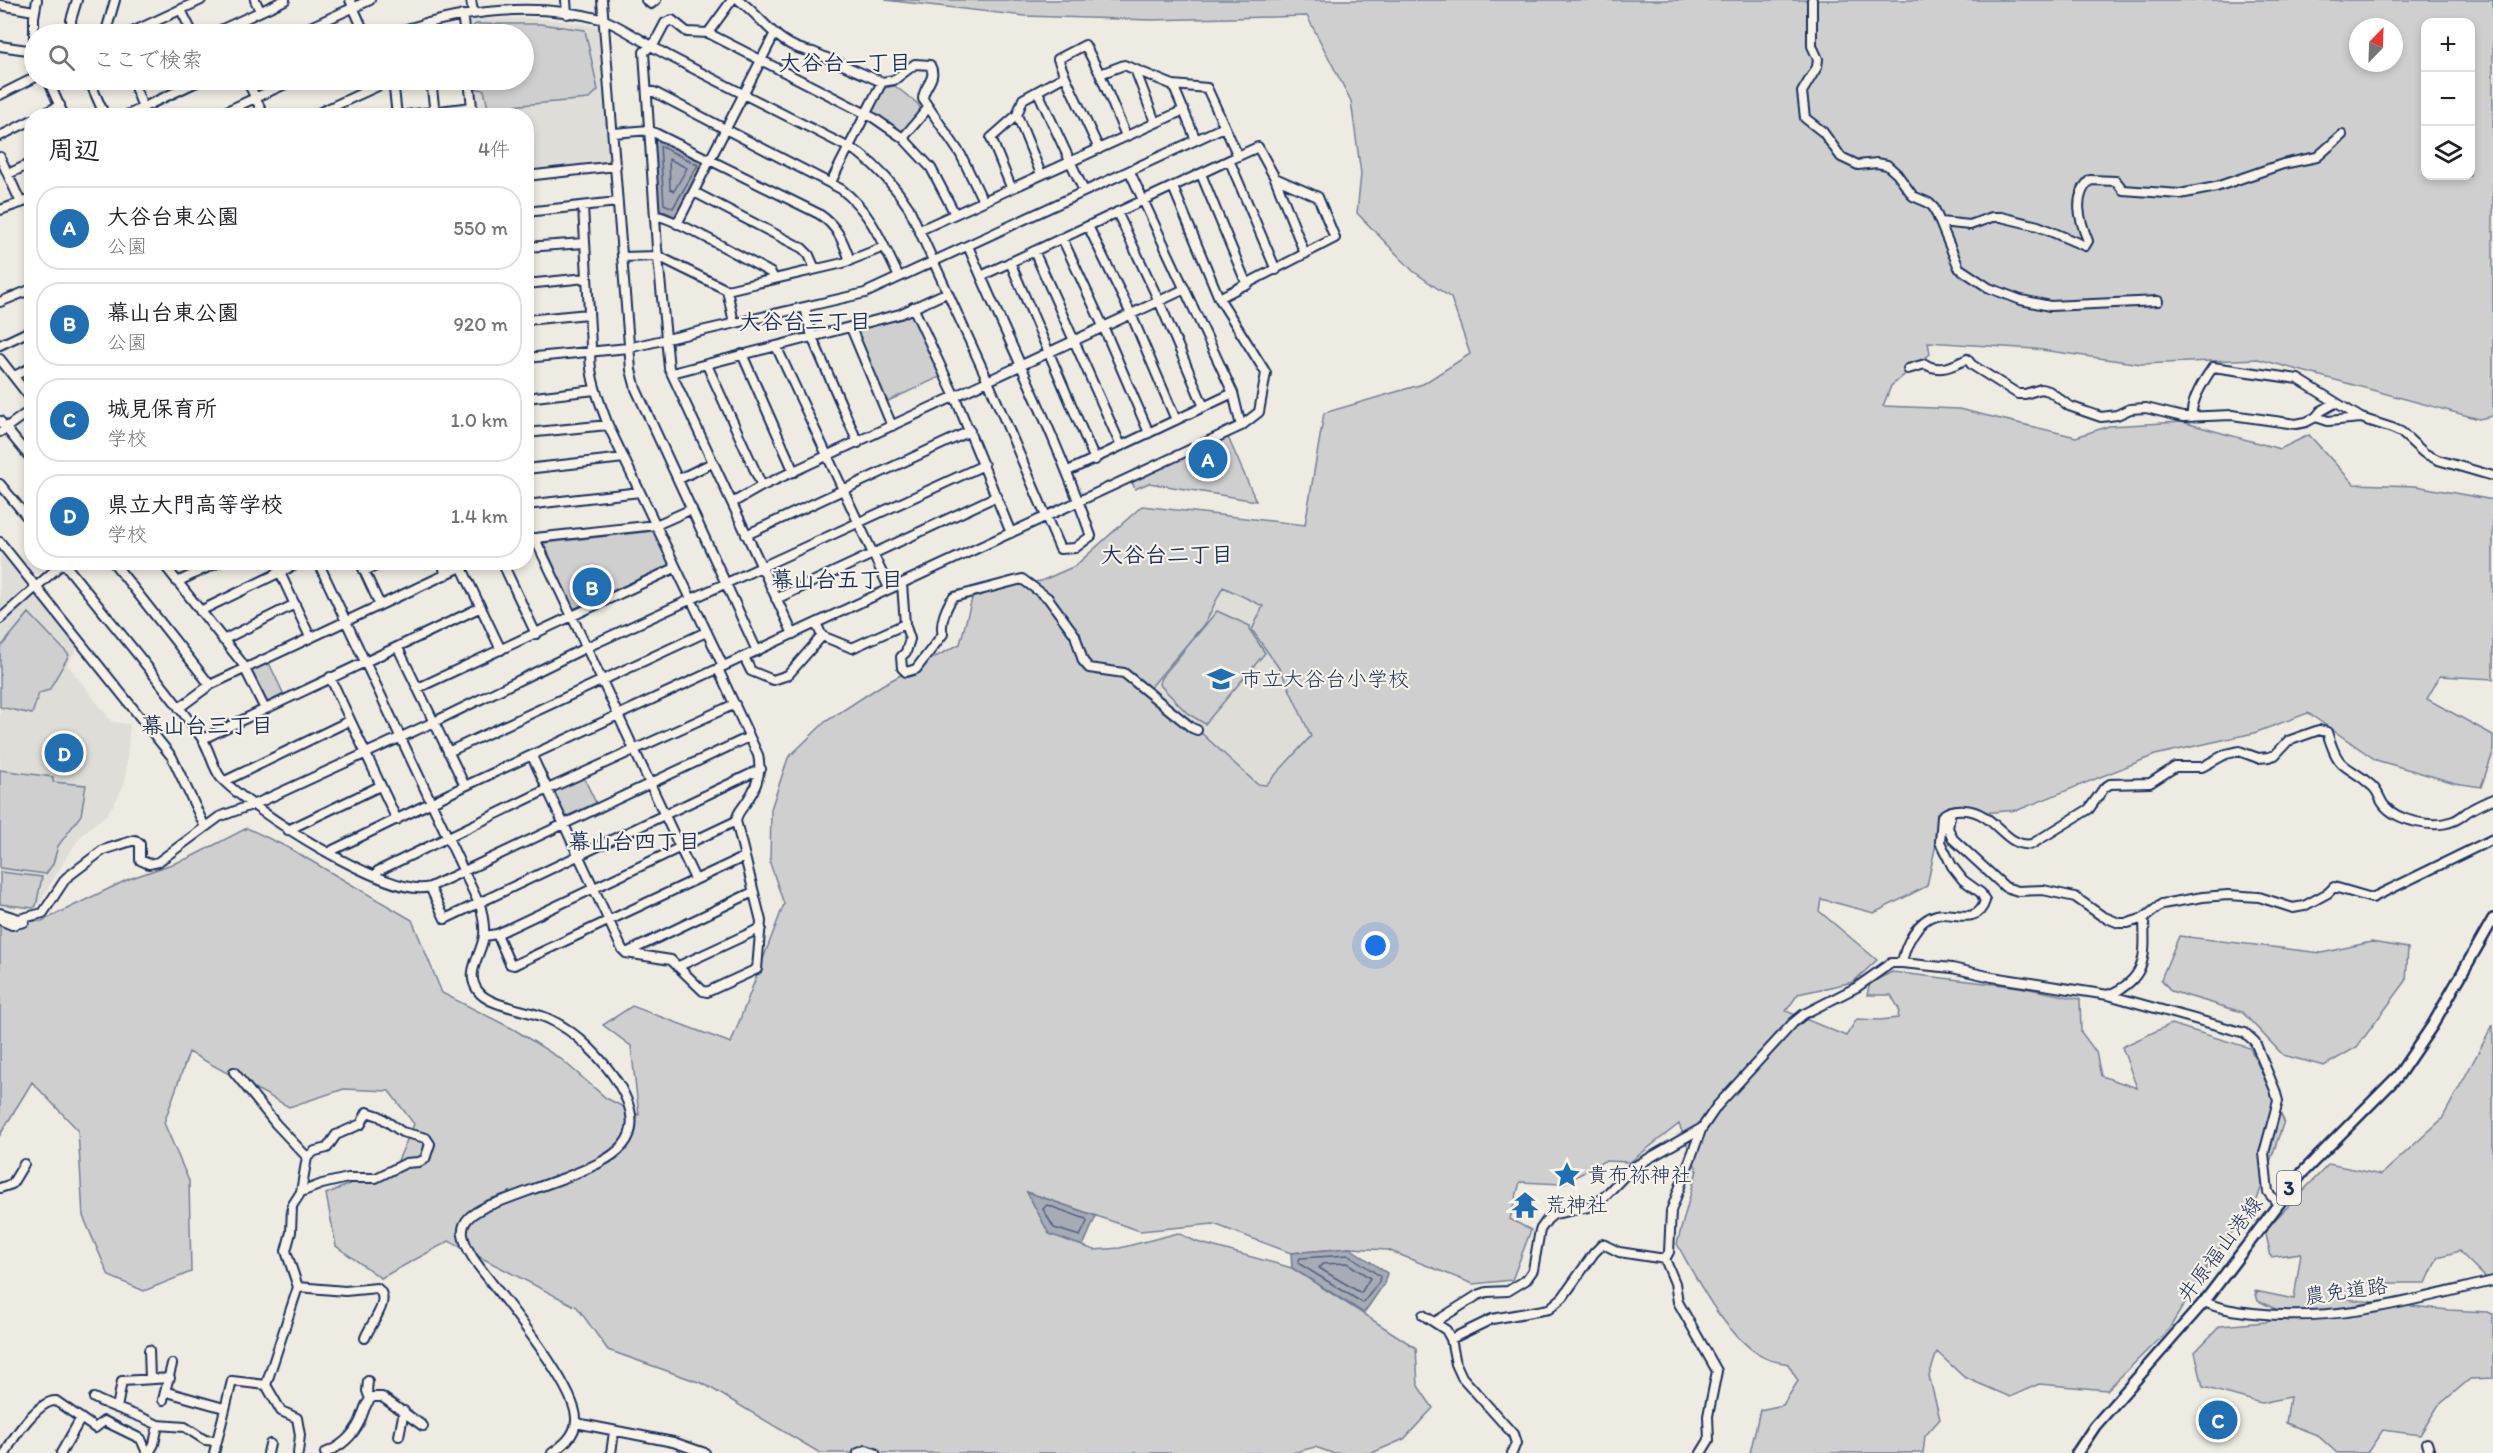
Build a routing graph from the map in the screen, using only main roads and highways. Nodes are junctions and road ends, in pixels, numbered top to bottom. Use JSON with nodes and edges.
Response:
{"nodes":[{"id":1,"x":2493,"y":920,"type":"edge"},
{"id":2,"x":2077,"y":1453,"type":"edge"}],
"edges":[{"from":1,"to":2,"type":"main road","name":"井原福山港線","number":"3"}]}
